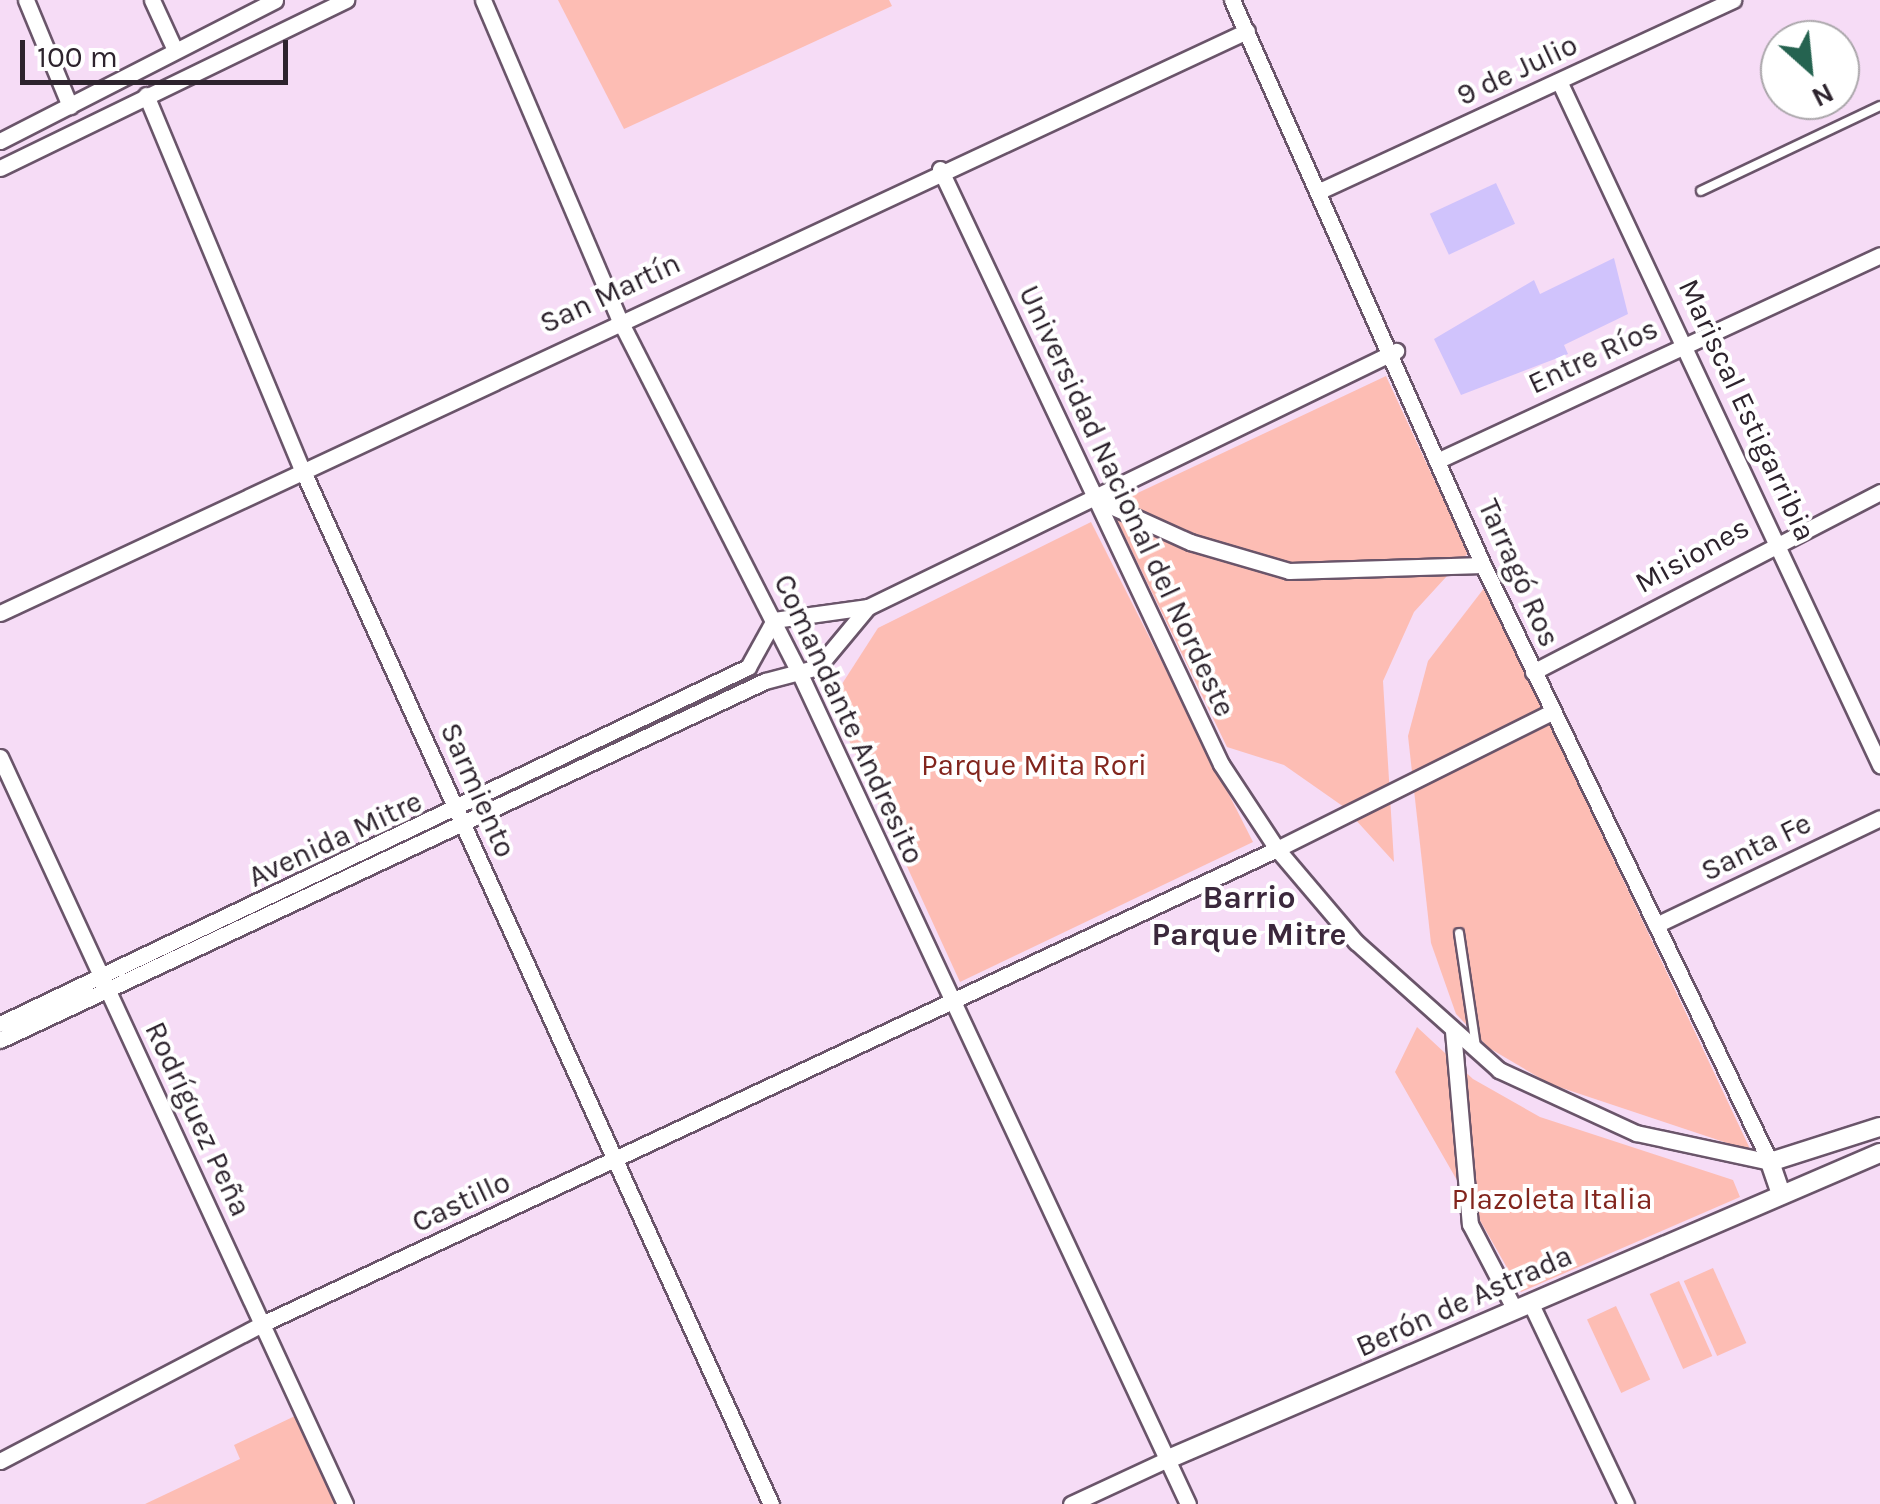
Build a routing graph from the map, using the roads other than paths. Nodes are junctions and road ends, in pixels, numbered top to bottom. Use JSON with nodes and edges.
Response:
{"nodes":[{"id":1,"x":26,"y":0,"type":"edge"},
{"id":2,"x":152,"y":0,"type":"edge"},
{"id":3,"x":275,"y":0,"type":"edge"},
{"id":4,"x":346,"y":0,"type":"edge"},
{"id":5,"x":483,"y":0,"type":"edge"},
{"id":6,"x":1232,"y":0,"type":"edge"},
{"id":7,"x":1733,"y":0,"type":"edge"},
{"id":8,"x":1247,"y":31,"type":"junction"},
{"id":9,"x":175,"y":50,"type":"junction"},
{"id":10,"x":1560,"y":80,"type":"junction"},
{"id":11,"x":146,"y":95,"type":"junction"},
{"id":12,"x":70,"y":106,"type":"junction"},
{"id":13,"x":1880,"y":106,"type":"edge"},
{"id":14,"x":0,"y":140,"type":"edge"},
{"id":15,"x":0,"y":168,"type":"edge"},
{"id":16,"x":940,"y":169,"type":"junction"},
{"id":17,"x":1324,"y":189,"type":"junction"},
{"id":18,"x":1702,"y":191,"type":"dead end"},
{"id":19,"x":1880,"y":254,"type":"edge"},
{"id":20,"x":619,"y":320,"type":"junction"},
{"id":21,"x":1686,"y":342,"type":"junction"},
{"id":22,"x":1396,"y":352,"type":"junction"},
{"id":23,"x":1439,"y":460,"type":"junction"},
{"id":24,"x":300,"y":466,"type":"junction"},
{"id":25,"x":1880,"y":492,"type":"edge"},
{"id":26,"x":1093,"y":498,"type":"junction"},
{"id":27,"x":1778,"y":539,"type":"junction"},
{"id":28,"x":1484,"y":565,"type":"junction"},
{"id":29,"x":868,"y":607,"type":"junction"},
{"id":30,"x":0,"y":613,"type":"edge"},
{"id":31,"x":774,"y":620,"type":"junction"},
{"id":32,"x":800,"y":672,"type":"junction"},
{"id":33,"x":1533,"y":672,"type":"junction"},
{"id":34,"x":1552,"y":712,"type":"junction"},
{"id":35,"x":0,"y":757,"type":"edge"},
{"id":36,"x":1880,"y":765,"type":"edge"},
{"id":37,"x":1880,"y":818,"type":"edge"},
{"id":38,"x":461,"y":819,"type":"junction"},
{"id":39,"x":1278,"y":849,"type":"junction"},
{"id":40,"x":1656,"y":925,"type":"junction"},
{"id":41,"x":1459,"y":933,"type":"dead end"},
{"id":42,"x":105,"y":984,"type":"junction"},
{"id":43,"x":950,"y":1003,"type":"junction"},
{"id":44,"x":0,"y":1024,"type":"edge"},
{"id":45,"x":1453,"y":1030,"type":"junction"},
{"id":46,"x":0,"y":1040,"type":"edge"},
{"id":47,"x":1477,"y":1050,"type":"junction"},
{"id":48,"x":1880,"y":1127,"type":"edge"},
{"id":49,"x":1880,"y":1154,"type":"edge"},
{"id":50,"x":616,"y":1162,"type":"junction"},
{"id":51,"x":1770,"y":1162,"type":"junction"},
{"id":52,"x":1781,"y":1194,"type":"junction"},
{"id":53,"x":1522,"y":1306,"type":"junction"},
{"id":54,"x":262,"y":1324,"type":"junction"},
{"id":55,"x":1166,"y":1460,"type":"junction"},
{"id":56,"x":0,"y":1461,"type":"edge"},
{"id":57,"x":345,"y":1504,"type":"edge"},
{"id":58,"x":771,"y":1504,"type":"edge"},
{"id":59,"x":1071,"y":1504,"type":"edge"},
{"id":60,"x":1188,"y":1504,"type":"edge"},
{"id":61,"x":1626,"y":1504,"type":"edge"}],
"edges":[{"from":1,"to":12,"type":"street"},
{"from":2,"to":9,"type":"street"},
{"from":3,"to":9,"type":"street"},
{"from":4,"to":11,"type":"street"},
{"from":5,"to":20,"type":"street","name":"Comandante Andresito"},
{"from":6,"to":8,"type":"street","name":"Tarragó Ros"},
{"from":7,"to":10,"type":"street","name":"9 de Julio"},
{"from":8,"to":16,"type":"street","name":"San Martín"},
{"from":8,"to":17,"type":"street","name":"Tarragó Ros"},
{"from":9,"to":12,"type":"street"},
{"from":10,"to":17,"type":"street","name":"9 de Julio"},
{"from":10,"to":21,"type":"street","name":"Mariscal Estigarribia"},
{"from":11,"to":15,"type":"street"},
{"from":11,"to":24,"type":"street","name":"Sarmiento"},
{"from":12,"to":14,"type":"street"},
{"from":13,"to":18,"type":"lane"},
{"from":16,"to":20,"type":"street","name":"San Martín"},
{"from":16,"to":26,"type":"street","name":"Universidad Nacional del Nordeste"},
{"from":17,"to":22,"type":"street","name":"Tarragó Ros"},
{"from":19,"to":21,"type":"street","name":"Entre Ríos"},
{"from":20,"to":24,"type":"street","name":"San Martín"},
{"from":20,"to":31,"type":"street","name":"Comandante Andresito"},
{"from":21,"to":23,"type":"street","name":"Entre Ríos"},
{"from":21,"to":27,"type":"street","name":"Mariscal Estigarribia"},
{"from":22,"to":23,"type":"street","name":"Tarragó Ros"},
{"from":22,"to":26,"type":"street"},
{"from":23,"to":28,"type":"street","name":"Tarragó Ros"},
{"from":24,"to":30,"type":"street","name":"San Martín"},
{"from":24,"to":38,"type":"street","name":"Sarmiento"},
{"from":25,"to":27,"type":"street","name":"Misiones"},
{"from":26,"to":28,"type":"street"},
{"from":26,"to":29,"type":"street"},
{"from":26,"to":39,"type":"street","name":"Universidad Nacional del Nordeste"},
{"from":27,"to":33,"type":"street","name":"Misiones"},
{"from":27,"to":36,"type":"street","name":"Mariscal Estigarribia"},
{"from":28,"to":33,"type":"street","name":"Tarragó Ros"},
{"from":29,"to":31,"type":"street"},
{"from":29,"to":32,"type":"street","name":"Avenida Mitre"},
{"from":31,"to":32,"type":"street","name":"Comandante Andresito"},
{"from":31,"to":38,"type":"street","name":"Avenida Mitre"},
{"from":32,"to":38,"type":"street","name":"Avenida Mitre"},
{"from":32,"to":43,"type":"street","name":"Comandante Andresito"},
{"from":33,"to":34,"type":"street","name":"Tarragó Ros"},
{"from":34,"to":39,"type":"street","name":"Castillo"},
{"from":34,"to":40,"type":"street","name":"Tarragó Ros"},
{"from":35,"to":42,"type":"street","name":"Rodríguez Peña"},
{"from":37,"to":40,"type":"street","name":"Santa Fe"},
{"from":38,"to":42,"type":"street","name":"Avenida Mitre"},
{"from":38,"to":50,"type":"street","name":"Sarmiento"},
{"from":39,"to":43,"type":"street","name":"Castillo"},
{"from":39,"to":45,"type":"street","name":"Universidad Nacional del Nordeste"},
{"from":40,"to":51,"type":"street","name":"Tarragó Ros"},
{"from":41,"to":47,"type":"lane"},
{"from":42,"to":44,"type":"street","name":"Avenida Mitre"},
{"from":42,"to":46,"type":"street","name":"Avenida Mitre"},
{"from":42,"to":54,"type":"street","name":"Rodríguez Peña"},
{"from":43,"to":50,"type":"street","name":"Castillo"},
{"from":43,"to":55,"type":"street","name":"Comandante Andresito"},
{"from":45,"to":47,"type":"street","name":"Universidad Nacional del Nordeste"},
{"from":45,"to":53,"type":"street"},
{"from":47,"to":51,"type":"street","name":"Universidad Nacional del Nordeste"},
{"from":48,"to":51,"type":"street"},
{"from":49,"to":52,"type":"street","name":"Berón de Astrada"},
{"from":50,"to":54,"type":"street","name":"Castillo"},
{"from":50,"to":58,"type":"street","name":"Sarmiento"},
{"from":51,"to":52,"type":"street"},
{"from":52,"to":53,"type":"street","name":"Berón de Astrada"},
{"from":53,"to":55,"type":"street","name":"Berón de Astrada"},
{"from":53,"to":61,"type":"street"},
{"from":54,"to":56,"type":"street","name":"Castillo"},
{"from":54,"to":57,"type":"street","name":"Rodríguez Peña"},
{"from":55,"to":59,"type":"street","name":"Berón de Astrada"},
{"from":55,"to":60,"type":"street","name":"Comandante Andresito"}]}
